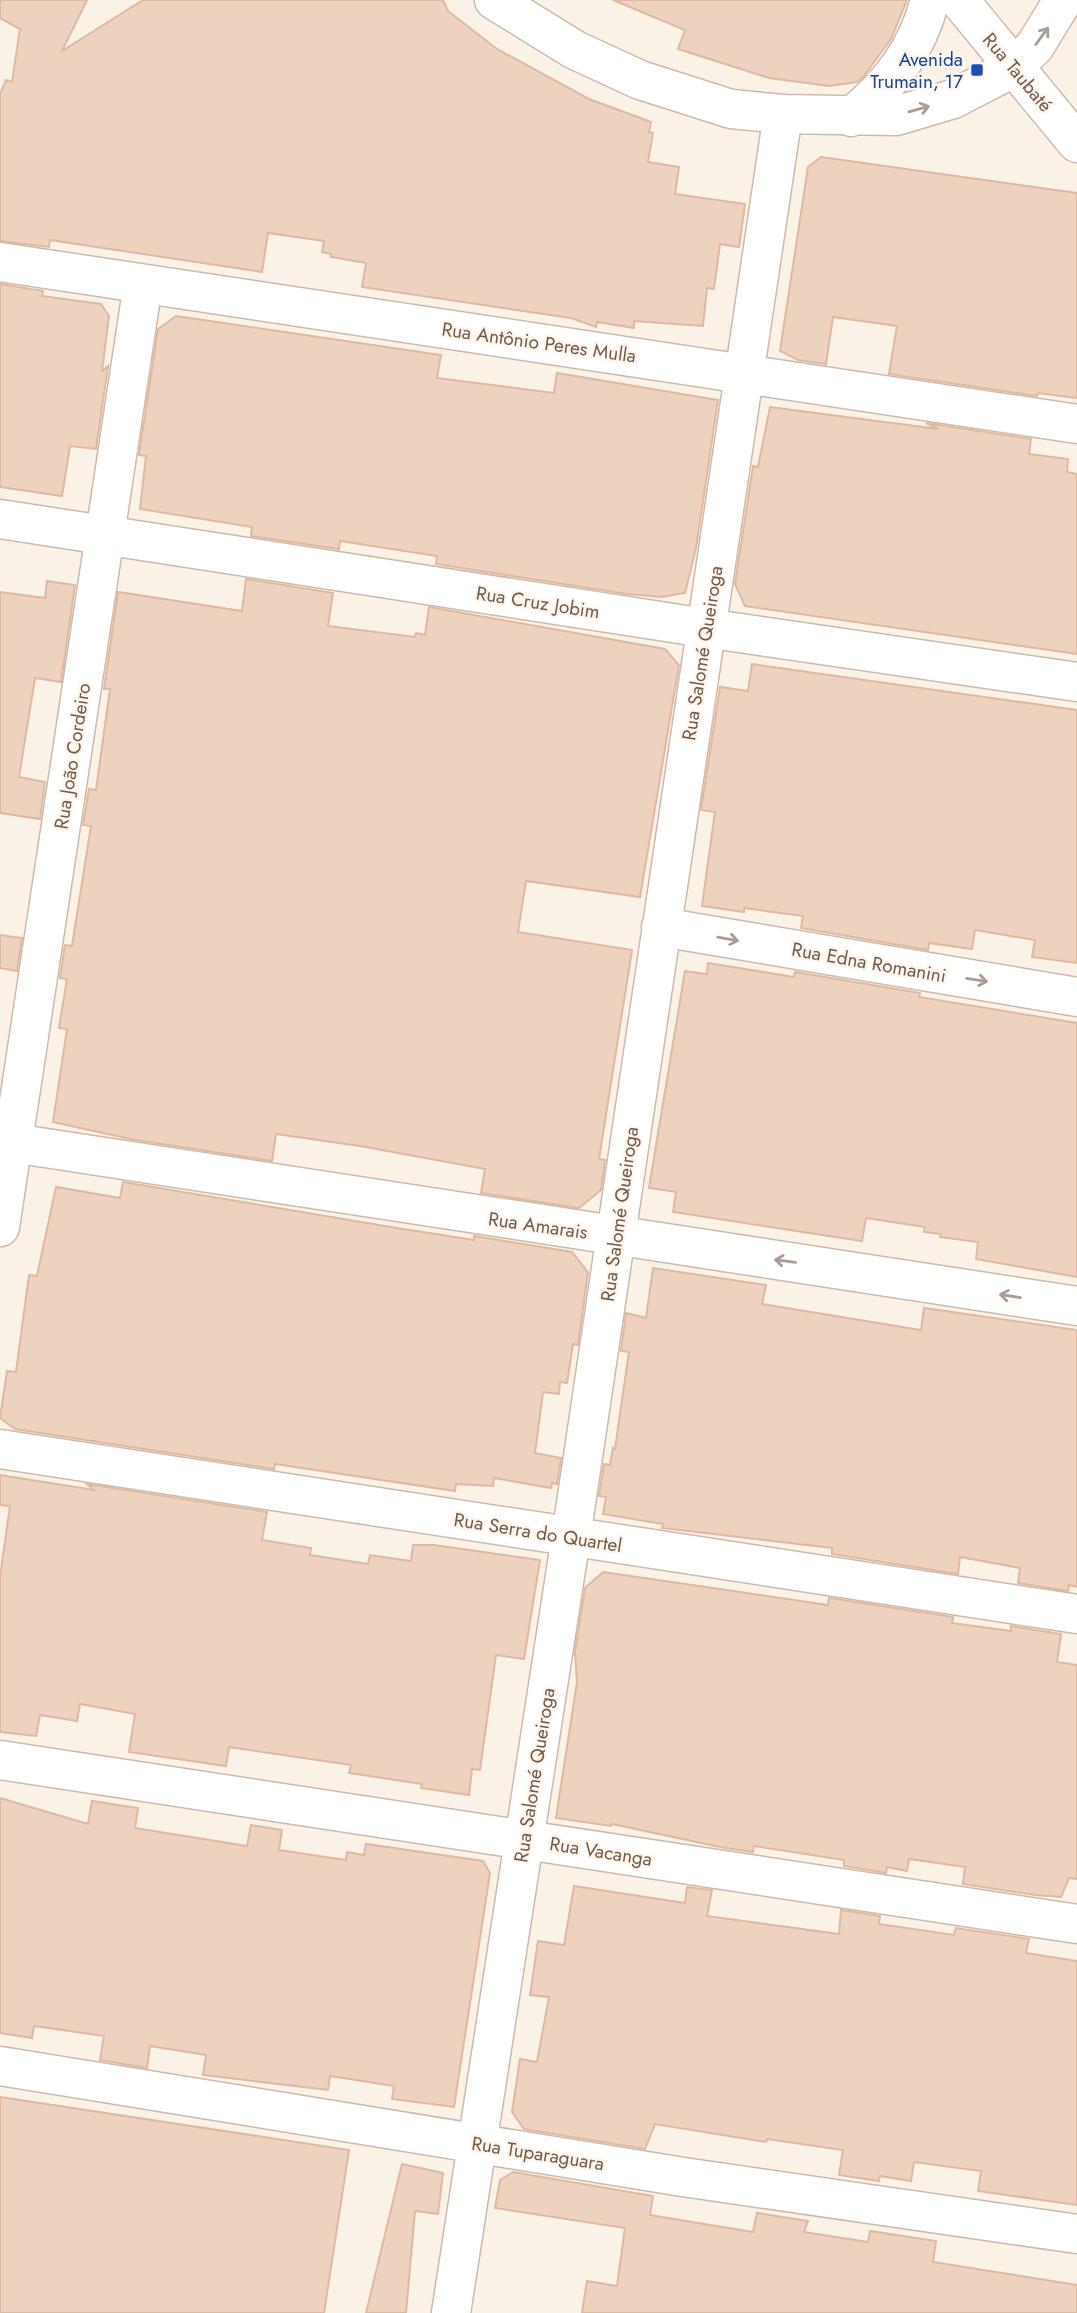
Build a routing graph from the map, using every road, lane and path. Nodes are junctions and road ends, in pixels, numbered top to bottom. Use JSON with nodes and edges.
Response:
{"nodes":[{"id":1,"x":494,"y":0,"type":"edge"},
{"id":2,"x":930,"y":0,"type":"edge"},
{"id":3,"x":959,"y":0,"type":"edge"},
{"id":4,"x":1063,"y":0,"type":"edge"},
{"id":5,"x":1013,"y":68,"type":"junction"},
{"id":6,"x":783,"y":114,"type":"junction"},
{"id":7,"x":851,"y":117,"type":"junction"},
{"id":8,"x":1077,"y":143,"type":"edge"},
{"id":9,"x":0,"y":262,"type":"edge"},
{"id":10,"x":143,"y":284,"type":"junction"},
{"id":11,"x":745,"y":373,"type":"junction"},
{"id":12,"x":1077,"y":424,"type":"edge"},
{"id":13,"x":0,"y":519,"type":"edge"},
{"id":14,"x":106,"y":534,"type":"junction"},
{"id":15,"x":705,"y":628,"type":"junction"},
{"id":16,"x":1077,"y":681,"type":"edge"},
{"id":17,"x":661,"y":927,"type":"junction"},
{"id":18,"x":1077,"y":997,"type":"edge"},
{"id":19,"x":7,"y":1142,"type":"edge"},
{"id":20,"x":0,"y":1227,"type":"edge"},
{"id":21,"x":616,"y":1236,"type":"junction"},
{"id":22,"x":1077,"y":1306,"type":"edge"},
{"id":23,"x":0,"y":1449,"type":"edge"},
{"id":24,"x":571,"y":1537,"type":"junction"},
{"id":25,"x":1077,"y":1614,"type":"edge"},
{"id":26,"x":0,"y":1760,"type":"edge"},
{"id":27,"x":524,"y":1839,"type":"junction"},
{"id":28,"x":1077,"y":1924,"type":"edge"},
{"id":29,"x":0,"y":2066,"type":"edge"},
{"id":30,"x":477,"y":2143,"type":"junction"},
{"id":31,"x":1077,"y":2234,"type":"edge"},
{"id":32,"x":451,"y":2313,"type":"edge"}],
"edges":[{"from":1,"to":6,"type":"street"},
{"from":2,"to":7,"type":"street"},
{"from":3,"to":5,"type":"street","name":"Rua Taubaté"},
{"from":5,"to":4,"type":"street","one_way":true},
{"from":7,"to":5,"type":"street","one_way":true},
{"from":5,"to":8,"type":"street","name":"Rua Taubaté"},
{"from":6,"to":7,"type":"street"},
{"from":6,"to":11,"type":"street","name":"Rua Salomé Queiroga"},
{"from":9,"to":10,"type":"street","name":"Rua Antônio Peres Mulla"},
{"from":10,"to":11,"type":"street","name":"Rua Antônio Peres Mulla"},
{"from":10,"to":14,"type":"street","name":"Rua João Cordeiro"},
{"from":11,"to":12,"type":"street","name":"Rua Antônio Peres Mulla"},
{"from":11,"to":15,"type":"street","name":"Rua Salomé Queiroga"},
{"from":13,"to":14,"type":"street","name":"Rua Cruz Jobim"},
{"from":14,"to":15,"type":"street","name":"Rua Cruz Jobim"},
{"from":14,"to":19,"type":"street","name":"Rua João Cordeiro"},
{"from":15,"to":16,"type":"street","name":"Rua Cruz Jobim"},
{"from":15,"to":17,"type":"street","name":"Rua Salomé Queiroga"},
{"from":17,"to":18,"type":"street","name":"Rua Edna Romanini","one_way":true},
{"from":17,"to":21,"type":"street","name":"Rua Salomé Queiroga"},
{"from":19,"to":20,"type":"street","name":"Rua João Cordeiro"},
{"from":19,"to":21,"type":"street","name":"Rua Amarais"},
{"from":22,"to":21,"type":"street","name":"Rua Amarais","one_way":true},
{"from":21,"to":24,"type":"street","name":"Rua Salomé Queiroga"},
{"from":23,"to":24,"type":"street","name":"Rua Serra do Quartel"},
{"from":24,"to":25,"type":"street","name":"Rua Serra do Quartel"},
{"from":24,"to":27,"type":"street","name":"Rua Salomé Queiroga"},
{"from":26,"to":27,"type":"street","name":"Rua Vacanga"},
{"from":27,"to":28,"type":"street","name":"Rua Vacanga"},
{"from":27,"to":30,"type":"street","name":"Rua Salomé Queiroga"},
{"from":29,"to":30,"type":"street","name":"Rua Tuparaguara"},
{"from":30,"to":31,"type":"street","name":"Rua Tuparaguara"},
{"from":30,"to":32,"type":"street","name":"Rua Salomé Queiroga"}]}
